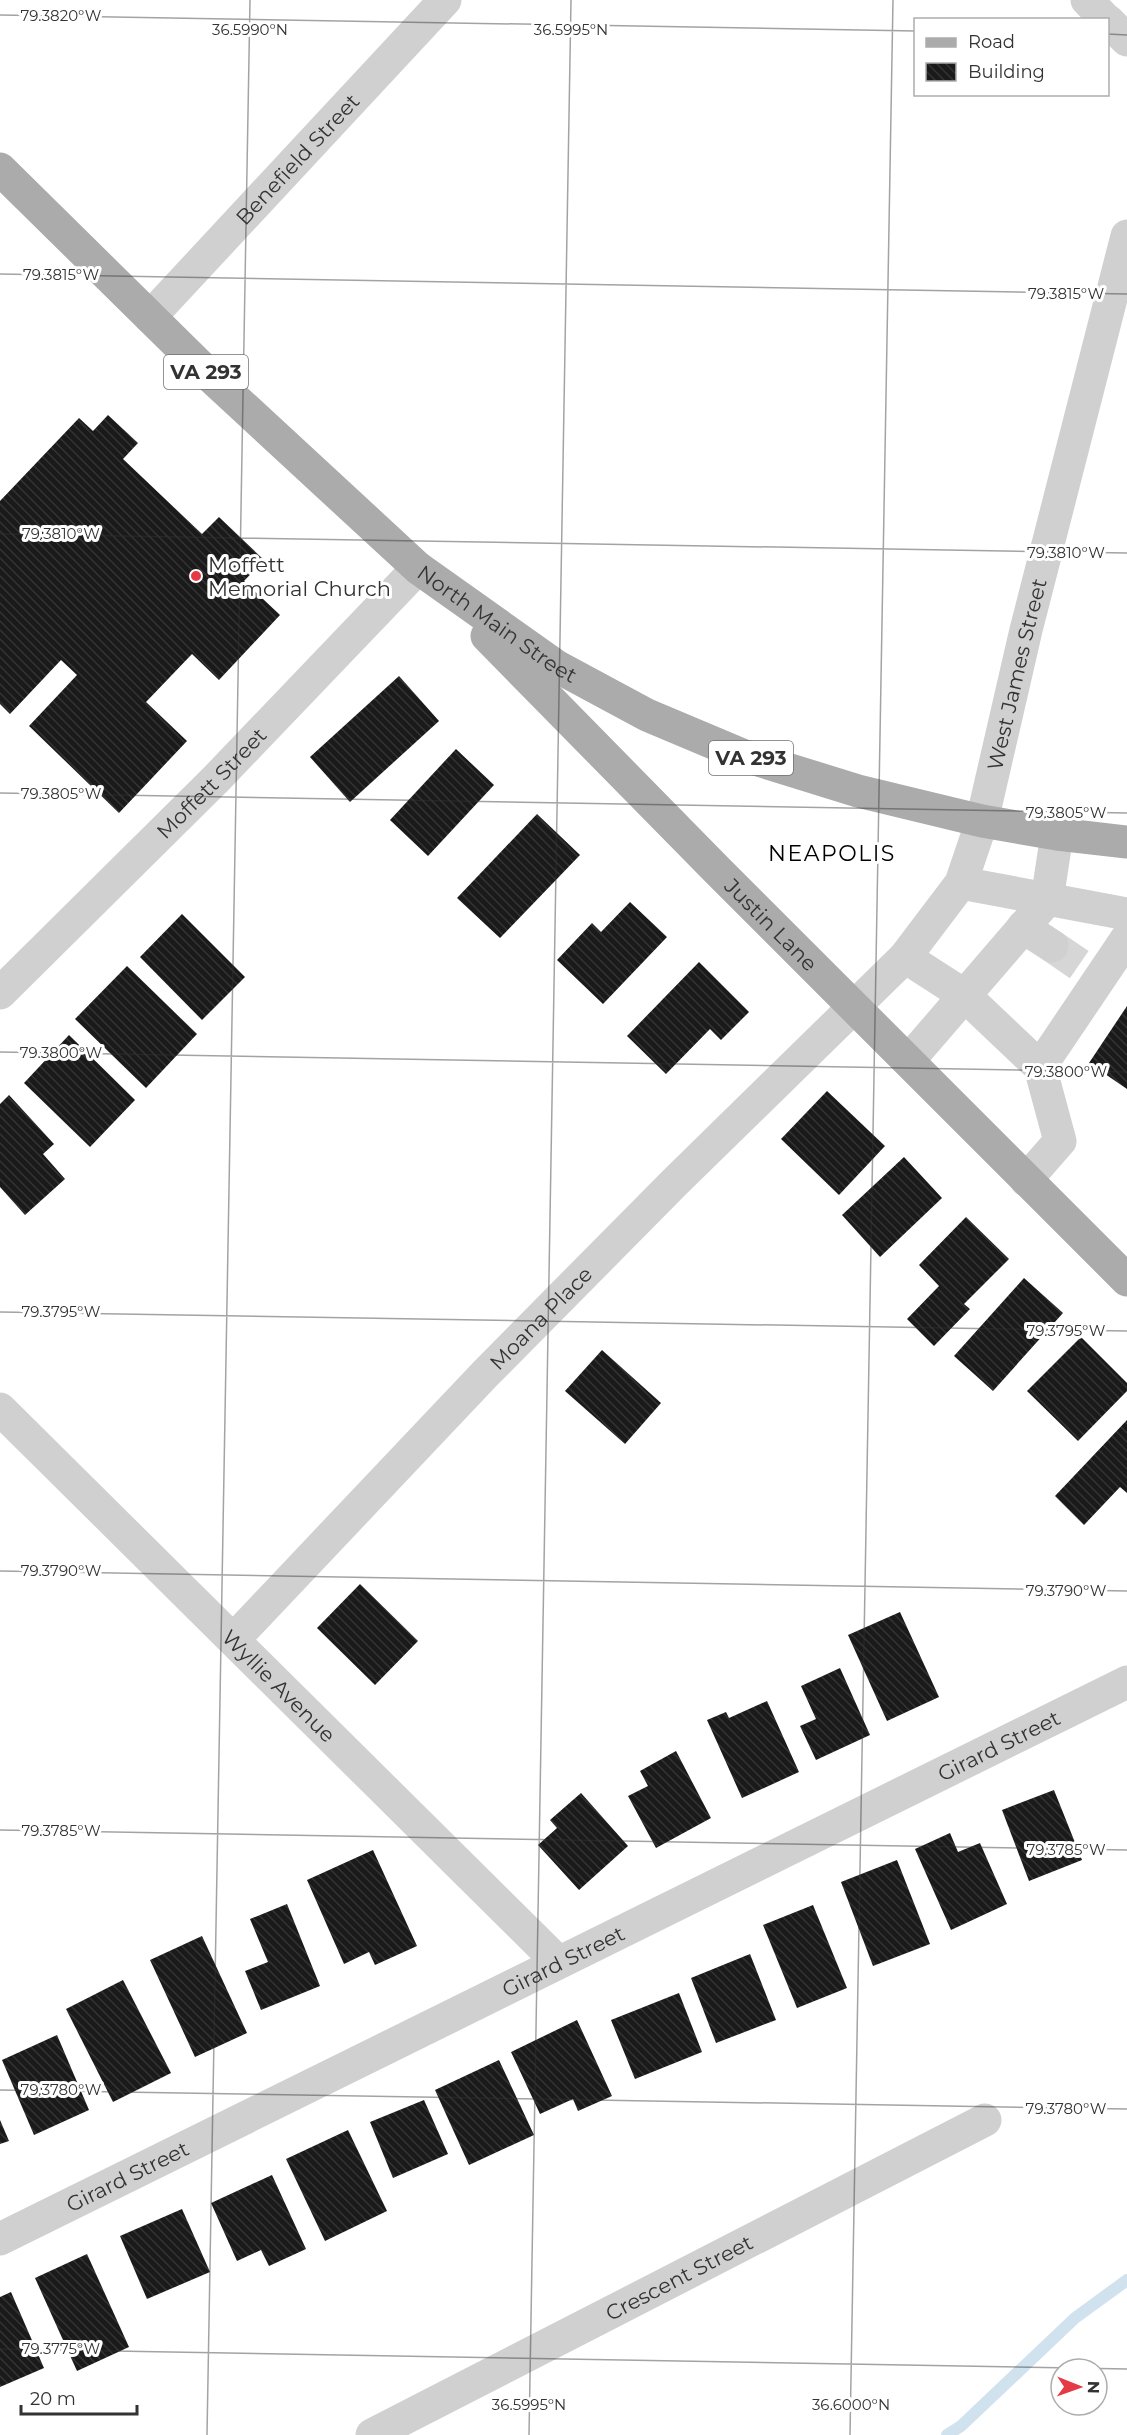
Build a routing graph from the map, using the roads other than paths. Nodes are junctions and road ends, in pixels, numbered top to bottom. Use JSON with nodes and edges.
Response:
{"nodes":[{"id":1,"x":445,"y":0,"type":"edge"},
{"id":2,"x":1087,"y":0,"type":"edge"},
{"id":3,"x":1105,"y":18,"type":"edge"},
{"id":4,"x":1109,"y":22,"type":"edge"},
{"id":5,"x":1127,"y":40,"type":"edge"},
{"id":6,"x":0,"y":169,"type":"edge"},
{"id":7,"x":1127,"y":236,"type":"edge"},
{"id":8,"x":150,"y":317,"type":"junction"},
{"id":9,"x":418,"y":567,"type":"junction"},
{"id":10,"x":982,"y":821,"type":"junction"},
{"id":11,"x":1057,"y":834,"type":"junction"},
{"id":12,"x":1127,"y":842,"type":"edge"},
{"id":13,"x":961,"y":884,"type":"junction"},
{"id":14,"x":1047,"y":900,"type":"junction"},
{"id":15,"x":1127,"y":914,"type":"edge"},
{"id":16,"x":1023,"y":927,"type":"junction"},
{"id":17,"x":1127,"y":938,"type":"edge"},
{"id":18,"x":1052,"y":946,"type":"tunnel mouth"},
{"id":19,"x":905,"y":957,"type":"junction"},
{"id":20,"x":0,"y":993,"type":"edge"},
{"id":21,"x":964,"y":995,"type":"junction"},
{"id":22,"x":856,"y":1007,"type":"junction"},
{"id":23,"x":909,"y":1060,"type":"junction"},
{"id":24,"x":1040,"y":1067,"type":"junction"},
{"id":25,"x":1026,"y":1180,"type":"junction"},
{"id":26,"x":1127,"y":1280,"type":"edge"},
{"id":27,"x":0,"y":1409,"type":"edge"},
{"id":28,"x":234,"y":1639,"type":"junction"},
{"id":29,"x":1127,"y":1682,"type":"edge"},
{"id":30,"x":558,"y":1962,"type":"junction"},
{"id":31,"x":985,"y":2120,"type":"dead end"},
{"id":32,"x":0,"y":2239,"type":"edge"},
{"id":33,"x":372,"y":2435,"type":"edge"}],
"edges":[{"from":1,"to":8,"type":"street","name":"Benefield Street"},
{"from":2,"to":3,"type":"street"},
{"from":4,"to":5,"type":"street"},
{"from":6,"to":8,"type":"main road","name":"North Main Street","number":"VA 293"},
{"from":7,"to":10,"type":"street","name":"West James Street"},
{"from":8,"to":9,"type":"main road","name":"North Main Street","number":"VA 293"},
{"from":9,"to":10,"type":"main road","name":"North Main Street","number":"VA 293"},
{"from":9,"to":20,"type":"street","name":"Moffett Street"},
{"from":9,"to":22,"type":"main road","name":"Justin Lane"},
{"from":10,"to":11,"type":"main road","name":"North Main Street","number":"VA 293"},
{"from":10,"to":13,"type":"street","name":"West James Street"},
{"from":11,"to":12,"type":"main road","name":"North Main Street","number":"VA 293"},
{"from":11,"to":14,"type":"street"},
{"from":13,"to":14,"type":"street"},
{"from":13,"to":19,"type":"street","name":"West James Street"},
{"from":14,"to":15,"type":"street"},
{"from":14,"to":16,"type":"street"},
{"from":16,"to":18,"type":"street"},
{"from":16,"to":21,"type":"street"},
{"from":17,"to":24,"type":"street"},
{"from":19,"to":21,"type":"street"},
{"from":19,"to":22,"type":"street","name":"West James Street"},
{"from":21,"to":23,"type":"street"},
{"from":21,"to":24,"type":"street"},
{"from":22,"to":23,"type":"main road","name":"Justin Lane"},
{"from":22,"to":28,"type":"street","name":"Moana Place"},
{"from":23,"to":25,"type":"main road","name":"Justin Lane"},
{"from":24,"to":25,"type":"street"},
{"from":25,"to":26,"type":"main road","name":"Justin Lane"},
{"from":27,"to":28,"type":"street","name":"Wyllie Avenue"},
{"from":28,"to":30,"type":"street","name":"Wyllie Avenue"},
{"from":29,"to":30,"type":"street","name":"Girard Street"},
{"from":30,"to":32,"type":"street","name":"Girard Street"},
{"from":31,"to":33,"type":"street","name":"Crescent Street"}]}
